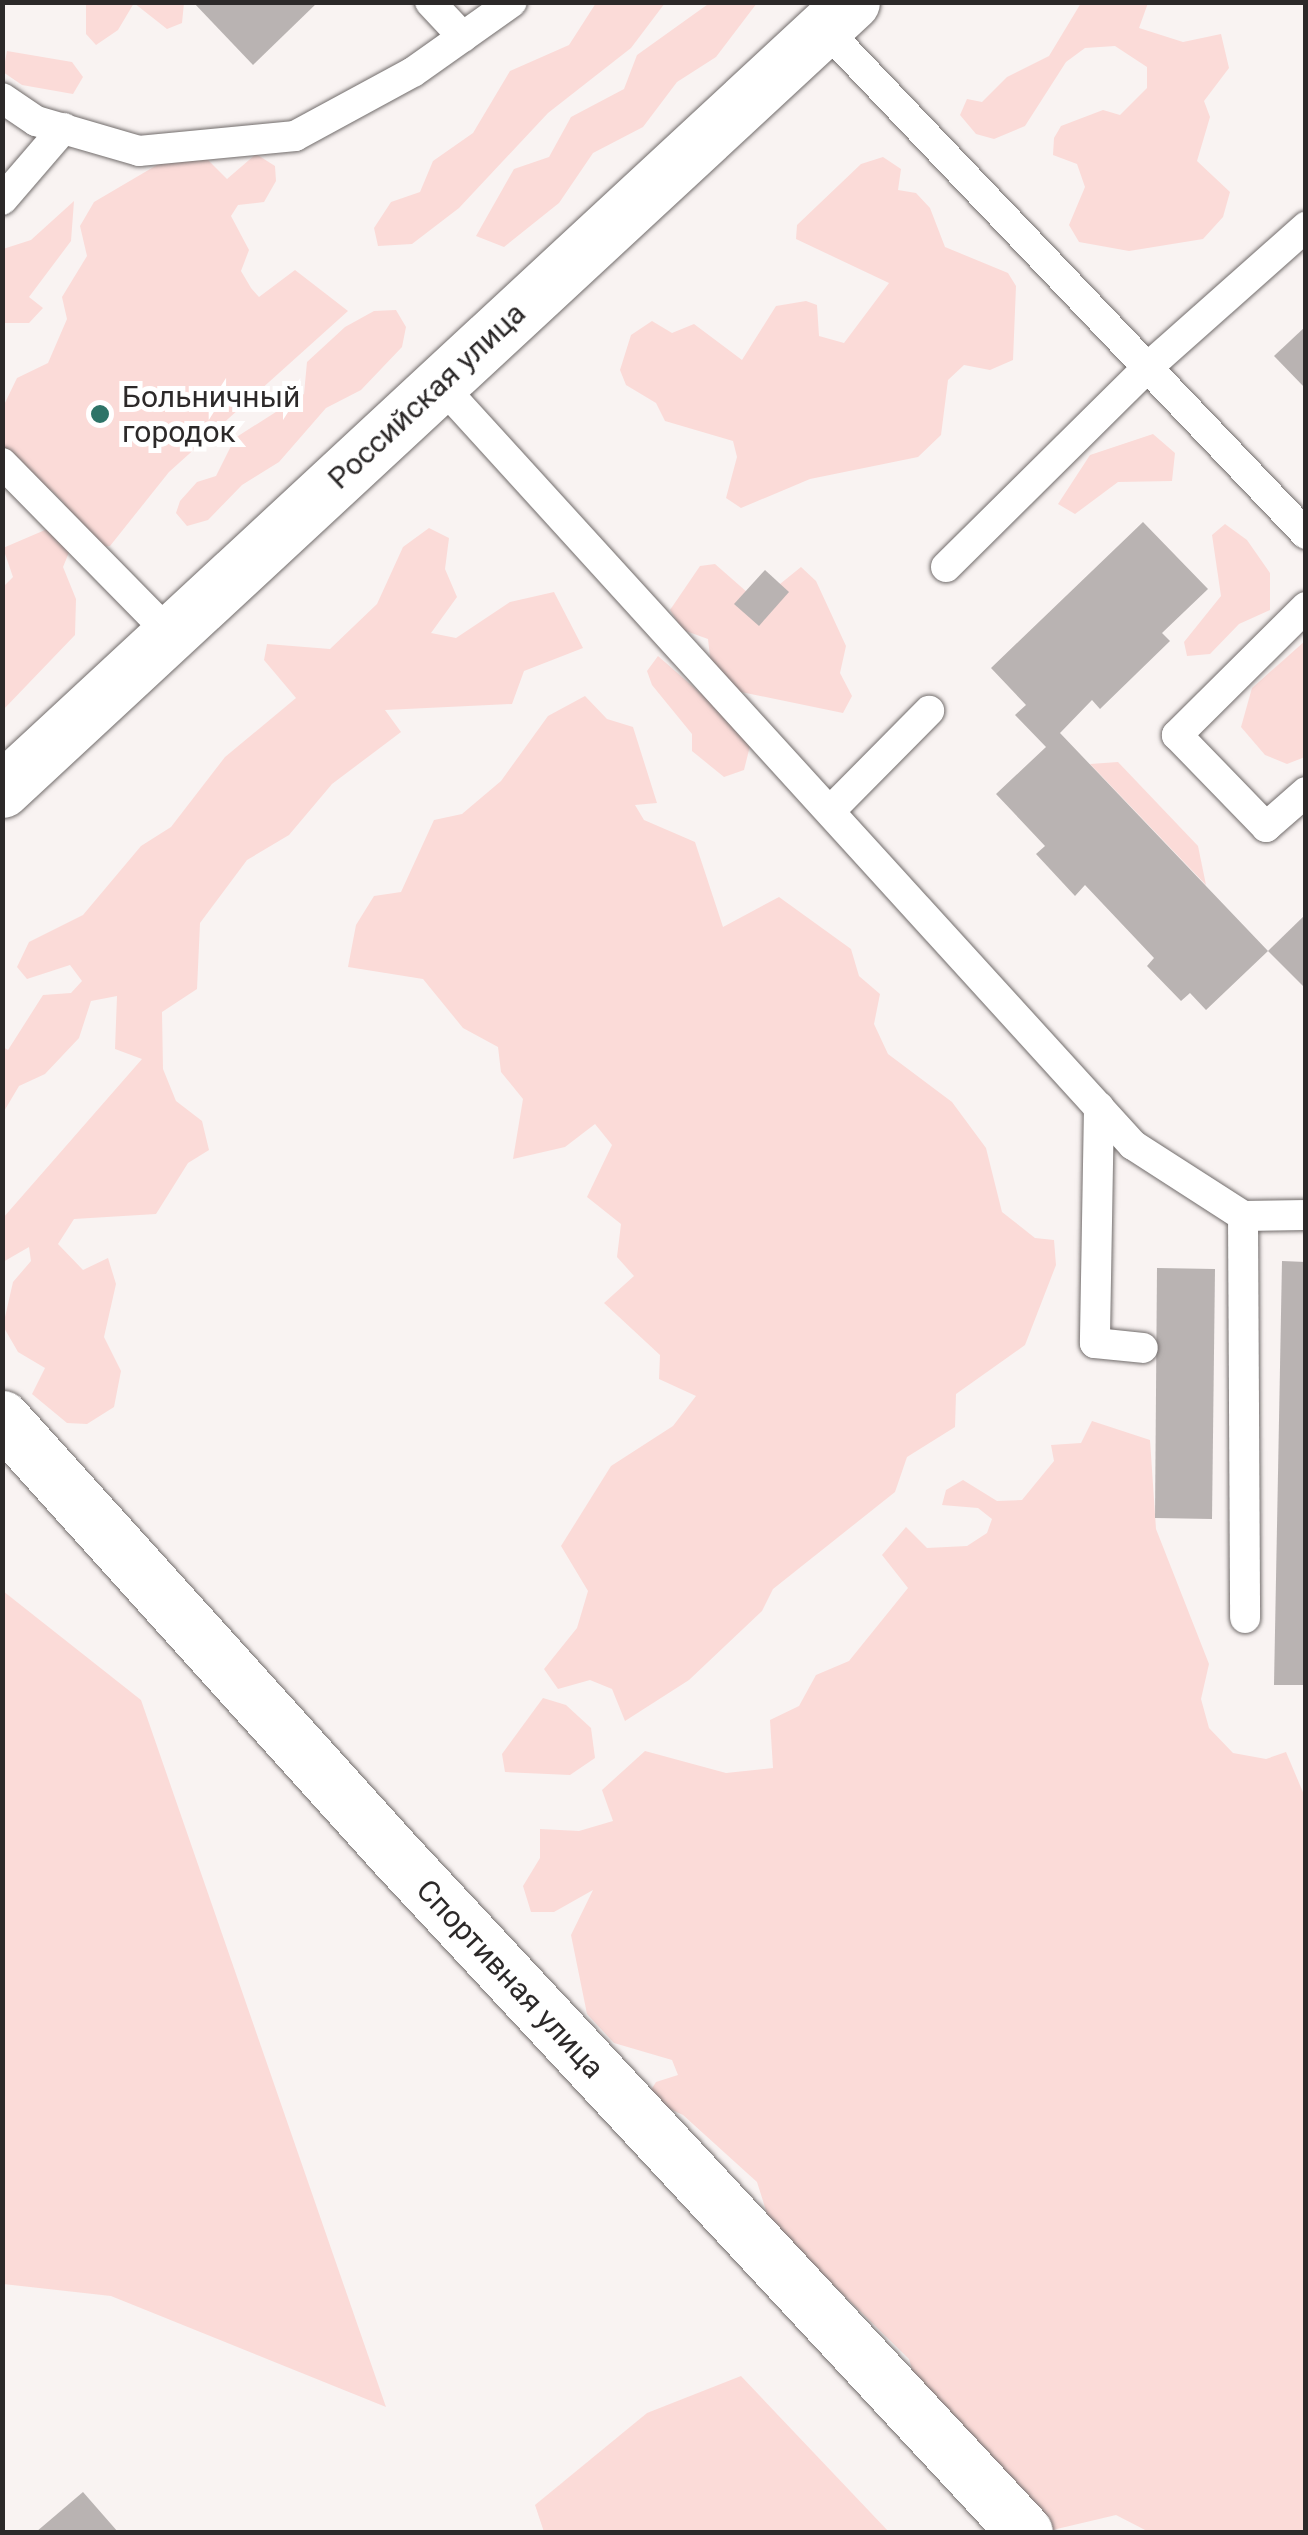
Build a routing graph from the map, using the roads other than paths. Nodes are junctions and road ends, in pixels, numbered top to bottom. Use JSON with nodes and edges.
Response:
{"nodes":[{"id":1,"x":430,"y":2,"type":"edge"},
{"id":2,"x":512,"y":2,"type":"edge"},
{"id":3,"x":838,"y":16,"type":"edge"},
{"id":4,"x":463,"y":38,"type":"junction"},
{"id":5,"x":2,"y":98,"type":"edge"},
{"id":6,"x":64,"y":128,"type":"junction"},
{"id":7,"x":2,"y":200,"type":"edge"},
{"id":8,"x":1306,"y":227,"type":"edge"},
{"id":9,"x":1147,"y":368,"type":"junction"},
{"id":10,"x":440,"y":384,"type":"junction"},
{"id":11,"x":2,"y":463,"type":"edge"},
{"id":12,"x":1306,"y":534,"type":"edge"},
{"id":13,"x":946,"y":567,"type":"dead end"},
{"id":14,"x":1306,"y":607,"type":"edge"},
{"id":15,"x":169,"y":633,"type":"junction"},
{"id":16,"x":929,"y":711,"type":"dead end"},
{"id":17,"x":2,"y":790,"type":"edge"},
{"id":18,"x":1306,"y":792,"type":"edge"},
{"id":19,"x":830,"y":812,"type":"junction"},
{"id":20,"x":1099,"y":1107,"type":"junction"},
{"id":21,"x":1306,"y":1215,"type":"edge"},
{"id":22,"x":1243,"y":1216,"type":"junction"},
{"id":23,"x":1143,"y":1348,"type":"dead end"},
{"id":24,"x":2,"y":1418,"type":"edge"},
{"id":25,"x":1245,"y":1618,"type":"dead end"},
{"id":26,"x":1025,"y":2532,"type":"edge"}],
"edges":[{"from":1,"to":4,"type":"lane"},
{"from":2,"to":4,"type":"lane"},
{"from":3,"to":9,"type":"lane"},
{"from":3,"to":10,"type":"street","name":"Российская улица"},
{"from":4,"to":6,"type":"lane"},
{"from":5,"to":6,"type":"lane"},
{"from":6,"to":7,"type":"lane"},
{"from":8,"to":9,"type":"lane"},
{"from":9,"to":12,"type":"lane"},
{"from":9,"to":13,"type":"lane"},
{"from":10,"to":15,"type":"street","name":"Российская улица"},
{"from":10,"to":19,"type":"lane"},
{"from":11,"to":15,"type":"lane"},
{"from":14,"to":18,"type":"lane"},
{"from":15,"to":17,"type":"street","name":"Российская улица"},
{"from":16,"to":19,"type":"lane"},
{"from":19,"to":20,"type":"lane"},
{"from":20,"to":22,"type":"lane"},
{"from":20,"to":23,"type":"lane"},
{"from":21,"to":22,"type":"lane"},
{"from":22,"to":25,"type":"lane"},
{"from":24,"to":26,"type":"street","name":"Спортивная улица"}]}
